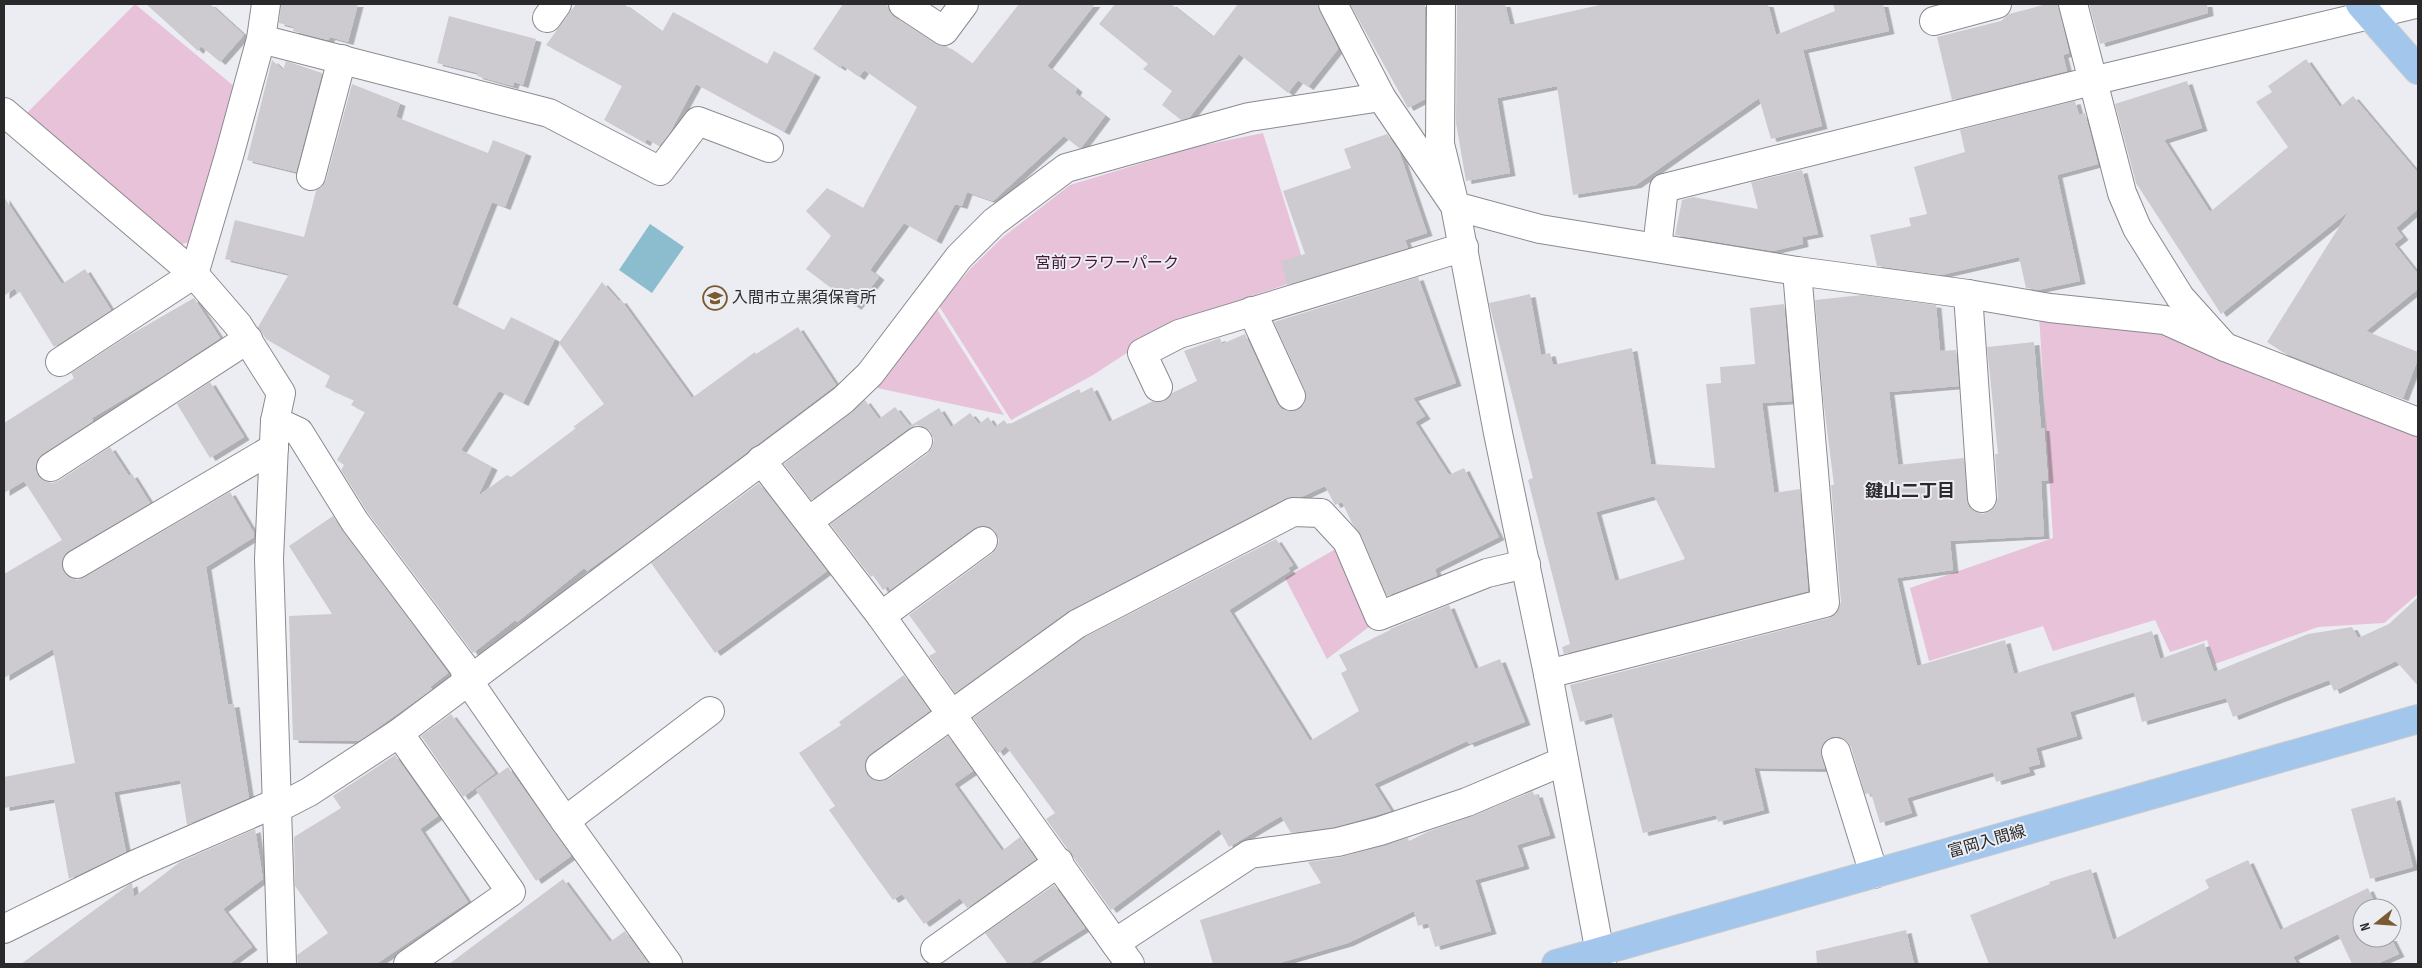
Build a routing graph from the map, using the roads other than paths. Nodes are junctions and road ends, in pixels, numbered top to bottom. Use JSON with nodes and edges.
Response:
{"nodes":[{"id":1,"x":266,"y":4,"type":"edge"},
{"id":2,"x":903,"y":4,"type":"edge"},
{"id":3,"x":964,"y":4,"type":"edge"},
{"id":4,"x":1334,"y":4,"type":"edge"},
{"id":5,"x":1442,"y":4,"type":"edge"},
{"id":6,"x":1997,"y":4,"type":"edge"},
{"id":7,"x":2073,"y":4,"type":"edge"},
{"id":8,"x":2416,"y":4,"type":"edge"},
{"id":9,"x":2364,"y":9,"type":"edge"},
{"id":10,"x":1934,"y":21,"type":"dead end"},
{"id":11,"x":261,"y":39,"type":"junction"},
{"id":12,"x":342,"y":59,"type":"junction"},
{"id":13,"x":2418,"y":70,"type":"edge"},
{"id":14,"x":2092,"y":81,"type":"junction"},
{"id":15,"x":1382,"y":97,"type":"junction"},
{"id":16,"x":4,"y":112,"type":"edge"},
{"id":17,"x":769,"y":148,"type":"dead end"},
{"id":18,"x":311,"y":176,"type":"dead end"},
{"id":19,"x":1455,"y":206,"type":"junction"},
{"id":20,"x":1464,"y":247,"type":"junction"},
{"id":21,"x":1657,"y":247,"type":"junction"},
{"id":22,"x":1797,"y":271,"type":"junction"},
{"id":23,"x":194,"y":274,"type":"junction"},
{"id":24,"x":1968,"y":294,"type":"junction"},
{"id":25,"x":1252,"y":311,"type":"junction"},
{"id":26,"x":248,"y":339,"type":"junction"},
{"id":27,"x":2226,"y":346,"type":"junction"},
{"id":28,"x":60,"y":362,"type":"dead end"},
{"id":29,"x":1158,"y":387,"type":"dead end"},
{"id":30,"x":1291,"y":396,"type":"dead end"},
{"id":31,"x":275,"y":421,"type":"junction"},
{"id":32,"x":2418,"y":422,"type":"edge"},
{"id":33,"x":918,"y":441,"type":"dead end"},
{"id":34,"x":274,"y":448,"type":"junction"},
{"id":35,"x":761,"y":460,"type":"junction"},
{"id":36,"x":51,"y":467,"type":"dead end"},
{"id":37,"x":1982,"y":498,"type":"dead end"},
{"id":38,"x":810,"y":520,"type":"junction"},
{"id":39,"x":983,"y":540,"type":"dead end"},
{"id":40,"x":77,"y":564,"type":"dead end"},
{"id":41,"x":1526,"y":564,"type":"junction"},
{"id":42,"x":881,"y":616,"type":"junction"},
{"id":43,"x":1548,"y":674,"type":"junction"},
{"id":44,"x":469,"y":682,"type":"junction"},
{"id":45,"x":710,"y":711,"type":"dead end"},
{"id":46,"x":952,"y":714,"type":"junction"},
{"id":47,"x":2418,"y":719,"type":"edge"},
{"id":48,"x":399,"y":733,"type":"junction"},
{"id":49,"x":1836,"y":752,"type":"dead end"},
{"id":50,"x":1564,"y":761,"type":"junction"},
{"id":51,"x":880,"y":766,"type":"dead end"},
{"id":52,"x":276,"y":806,"type":"junction"},
{"id":53,"x":565,"y":821,"type":"junction"},
{"id":54,"x":1059,"y":862,"type":"junction"},
{"id":55,"x":1874,"y":874,"type":"junction"},
{"id":56,"x":4,"y":929,"type":"edge"},
{"id":57,"x":935,"y":950,"type":"dead end"},
{"id":58,"x":1122,"y":954,"type":"edge"},
{"id":59,"x":1601,"y":958,"type":"edge"},
{"id":60,"x":282,"y":964,"type":"edge"},
{"id":61,"x":408,"y":964,"type":"edge"},
{"id":62,"x":668,"y":964,"type":"edge"},
{"id":63,"x":1556,"y":964,"type":"edge"}],
"edges":[{"from":1,"to":11,"type":"street"},
{"from":2,"to":3,"type":"street"},
{"from":4,"to":15,"type":"street"},
{"from":5,"to":19,"type":"street"},
{"from":6,"to":10,"type":"street"},
{"from":7,"to":14,"type":"street"},
{"from":8,"to":9,"type":"street"},
{"from":9,"to":13,"type":"main road"},
{"from":9,"to":14,"type":"street"},
{"from":11,"to":12,"type":"street"},
{"from":11,"to":23,"type":"street"},
{"from":12,"to":17,"type":"street"},
{"from":12,"to":18,"type":"street"},
{"from":14,"to":21,"type":"street"},
{"from":14,"to":27,"type":"street"},
{"from":15,"to":19,"type":"street"},
{"from":15,"to":35,"type":"street"},
{"from":16,"to":23,"type":"street"},
{"from":19,"to":20,"type":"street"},
{"from":19,"to":21,"type":"street"},
{"from":20,"to":25,"type":"street"},
{"from":20,"to":41,"type":"street"},
{"from":21,"to":22,"type":"street"},
{"from":22,"to":24,"type":"street"},
{"from":22,"to":43,"type":"street"},
{"from":23,"to":26,"type":"street"},
{"from":23,"to":28,"type":"street"},
{"from":24,"to":27,"type":"street"},
{"from":24,"to":37,"type":"street"},
{"from":25,"to":29,"type":"street"},
{"from":25,"to":30,"type":"street"},
{"from":26,"to":31,"type":"street"},
{"from":26,"to":36,"type":"street"},
{"from":27,"to":32,"type":"street"},
{"from":31,"to":34,"type":"street"},
{"from":31,"to":44,"type":"street"},
{"from":33,"to":38,"type":"street"},
{"from":34,"to":40,"type":"street"},
{"from":34,"to":52,"type":"street"},
{"from":35,"to":38,"type":"street"},
{"from":35,"to":44,"type":"street"},
{"from":38,"to":42,"type":"street"},
{"from":39,"to":42,"type":"street"},
{"from":41,"to":43,"type":"street"},
{"from":41,"to":46,"type":"street"},
{"from":42,"to":46,"type":"street"},
{"from":43,"to":50,"type":"street"},
{"from":44,"to":48,"type":"street"},
{"from":44,"to":53,"type":"street"},
{"from":45,"to":53,"type":"street"},
{"from":46,"to":51,"type":"street"},
{"from":46,"to":54,"type":"street"},
{"from":47,"to":55,"type":"main road","name":"富岡入間線"},
{"from":48,"to":52,"type":"street"},
{"from":48,"to":61,"type":"street"},
{"from":49,"to":55,"type":"street"},
{"from":50,"to":58,"type":"street"},
{"from":50,"to":59,"type":"street"},
{"from":52,"to":56,"type":"street"},
{"from":52,"to":60,"type":"street"},
{"from":53,"to":62,"type":"street"},
{"from":54,"to":57,"type":"street"},
{"from":54,"to":58,"type":"street"},
{"from":55,"to":59,"type":"main road","name":"富岡入間線"},
{"from":59,"to":63,"type":"main road","name":"富岡入間線"}]}
